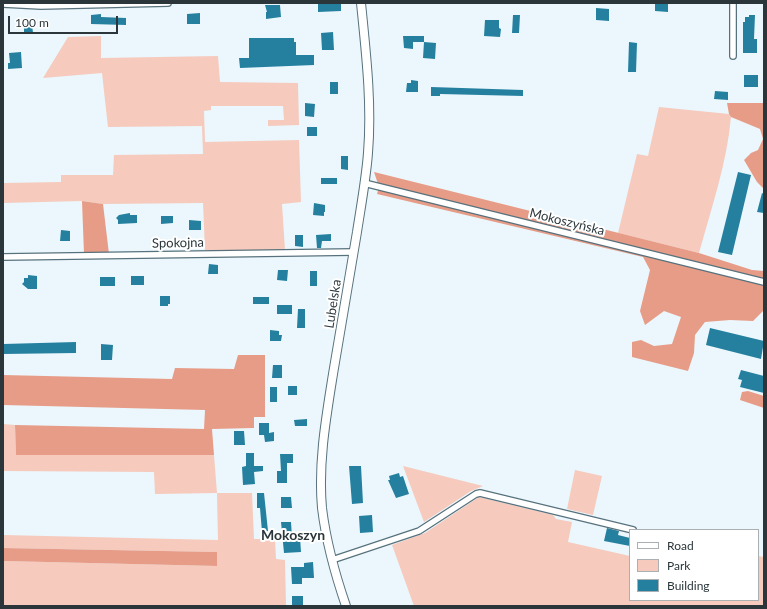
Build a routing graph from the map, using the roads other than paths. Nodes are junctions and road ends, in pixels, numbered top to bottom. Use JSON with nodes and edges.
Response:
{"nodes":[{"id":1,"x":168,"y":3,"type":"edge"},
{"id":2,"x":361,"y":3,"type":"edge"},
{"id":3,"x":733,"y":3,"type":"edge"},
{"id":4,"x":3,"y":4,"type":"edge"},
{"id":5,"x":733,"y":56,"type":"dead end"},
{"id":6,"x":364,"y":183,"type":"junction"},
{"id":7,"x":353,"y":252,"type":"junction"},
{"id":8,"x":3,"y":257,"type":"edge"},
{"id":9,"x":764,"y":282,"type":"edge"},
{"id":10,"x":629,"y":529,"type":"edge"},
{"id":11,"x":332,"y":560,"type":"junction"},
{"id":12,"x":346,"y":606,"type":"edge"}],
"edges":[{"from":1,"to":4,"type":"street"},
{"from":2,"to":6,"type":"main road","name":"Lubelska"},
{"from":3,"to":5,"type":"street"},
{"from":6,"to":7,"type":"main road","name":"Lubelska"},
{"from":6,"to":9,"type":"street","name":"Mokoszyńska"},
{"from":7,"to":8,"type":"street","name":"Spokojna"},
{"from":7,"to":11,"type":"main road","name":"Lubelska"},
{"from":10,"to":11,"type":"street"},
{"from":11,"to":12,"type":"main road","name":"Lubelska"}]}
